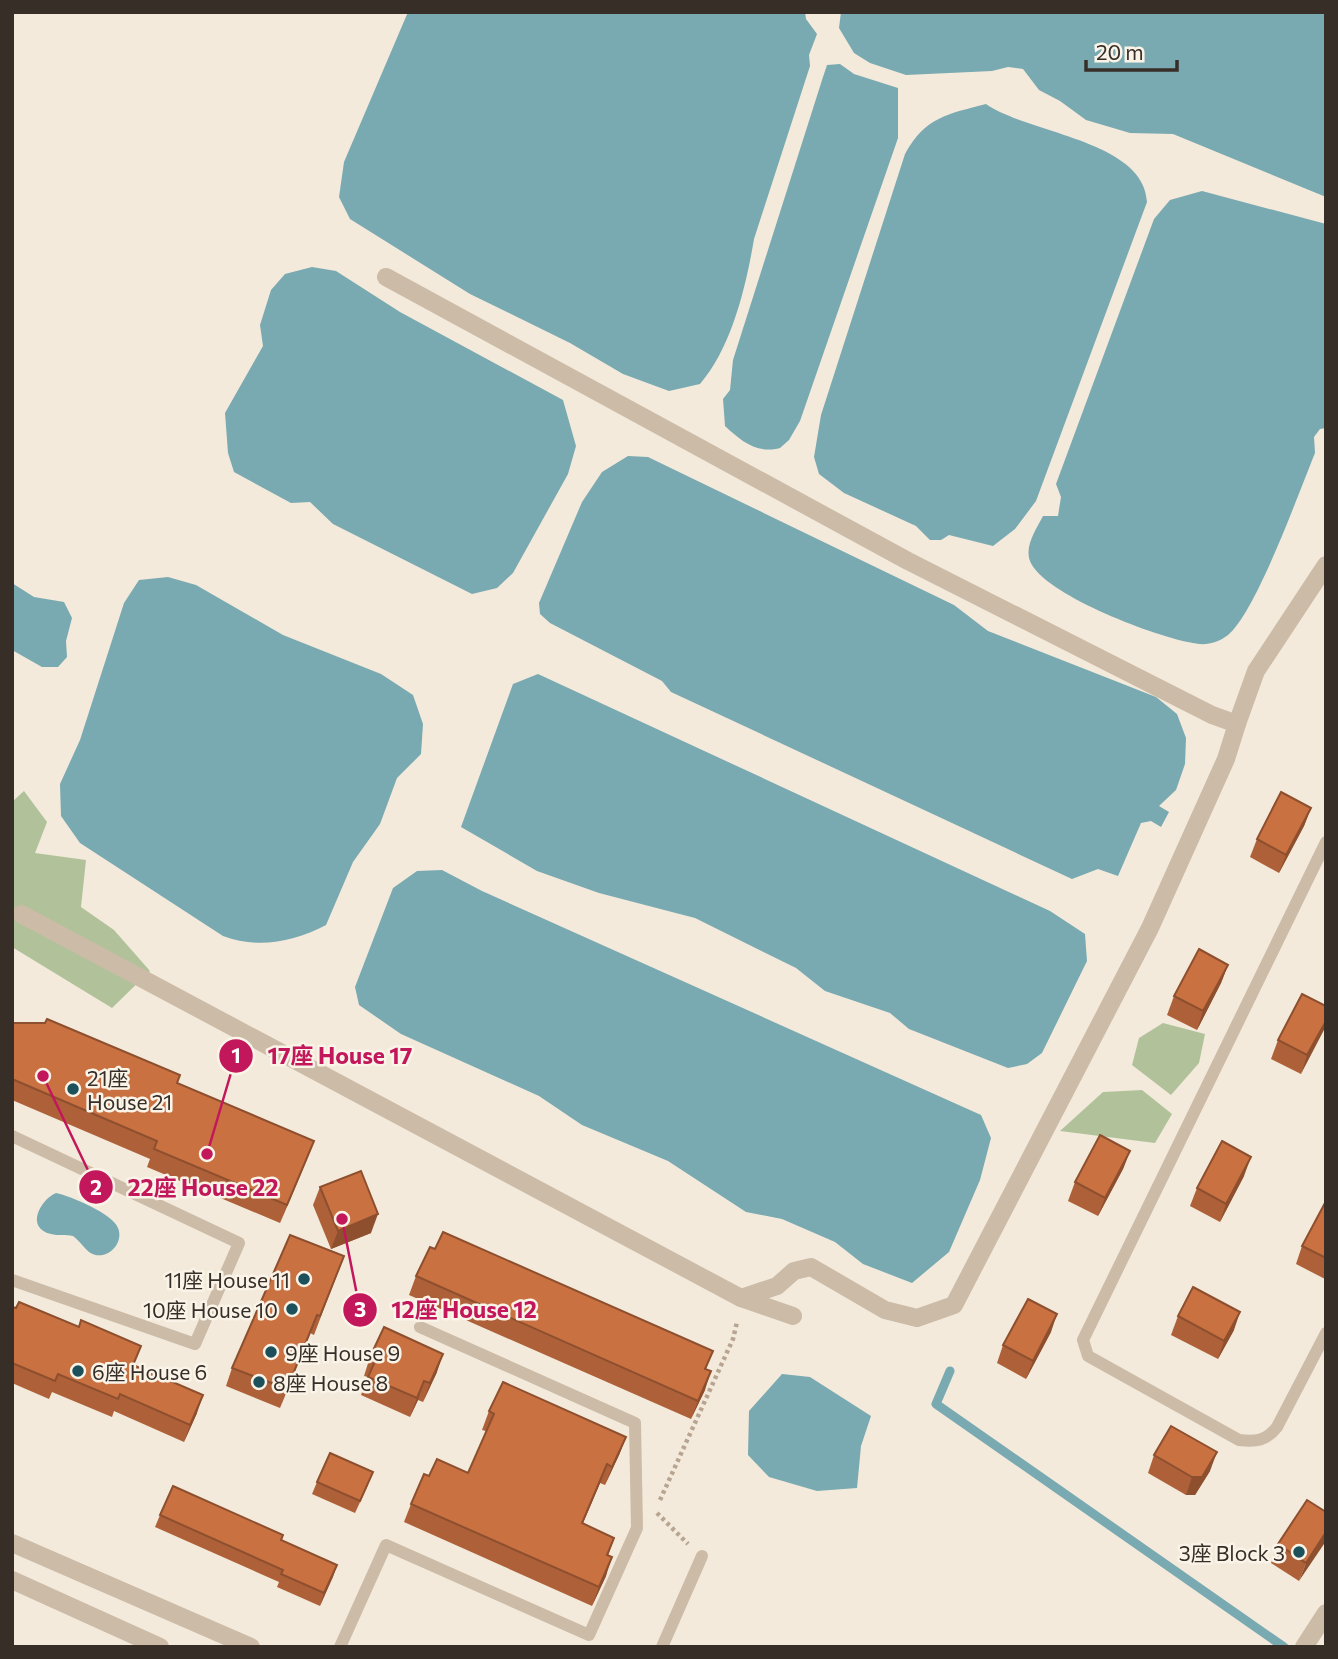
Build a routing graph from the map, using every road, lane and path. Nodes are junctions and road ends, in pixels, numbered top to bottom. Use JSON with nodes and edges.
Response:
{"nodes":[{"id":1,"x":386,"y":276,"type":"dead end"},
{"id":2,"x":1326,"y":565,"type":"edge"},
{"id":3,"x":1237,"y":724,"type":"junction"},
{"id":4,"x":1326,"y":842,"type":"edge"},
{"id":5,"x":21,"y":914,"type":"dead end"},
{"id":6,"x":12,"y":1136,"type":"edge"},
{"id":7,"x":12,"y":1280,"type":"edge"},
{"id":8,"x":741,"y":1298,"type":"junction"},
{"id":9,"x":793,"y":1315,"type":"dead end"},
{"id":10,"x":420,"y":1328,"type":"dead end"},
{"id":11,"x":1326,"y":1333,"type":"edge"},
{"id":12,"x":12,"y":1543,"type":"edge"},
{"id":13,"x":702,"y":1556,"type":"joint"},
{"id":14,"x":12,"y":1580,"type":"edge"},
{"id":15,"x":1326,"y":1613,"type":"edge"},
{"id":16,"x":160,"y":1647,"type":"edge"},
{"id":17,"x":251,"y":1647,"type":"edge"},
{"id":18,"x":340,"y":1647,"type":"edge"},
{"id":19,"x":662,"y":1647,"type":"edge"},
{"id":20,"x":1304,"y":1647,"type":"edge"}],
"edges":[{"from":1,"to":3,"type":"street"},
{"from":2,"to":3,"type":"street"},
{"from":3,"to":8,"type":"street"},
{"from":4,"to":11,"type":"lane"},
{"from":5,"to":8,"type":"street"},
{"from":6,"to":7,"type":"lane"},
{"from":8,"to":9,"type":"street"},
{"from":8,"to":13,"type":"path"},
{"from":10,"to":18,"type":"lane"},
{"from":12,"to":17,"type":"street"},
{"from":13,"to":19,"type":"lane"},
{"from":14,"to":16,"type":"street"},
{"from":15,"to":20,"type":"street"}]}
